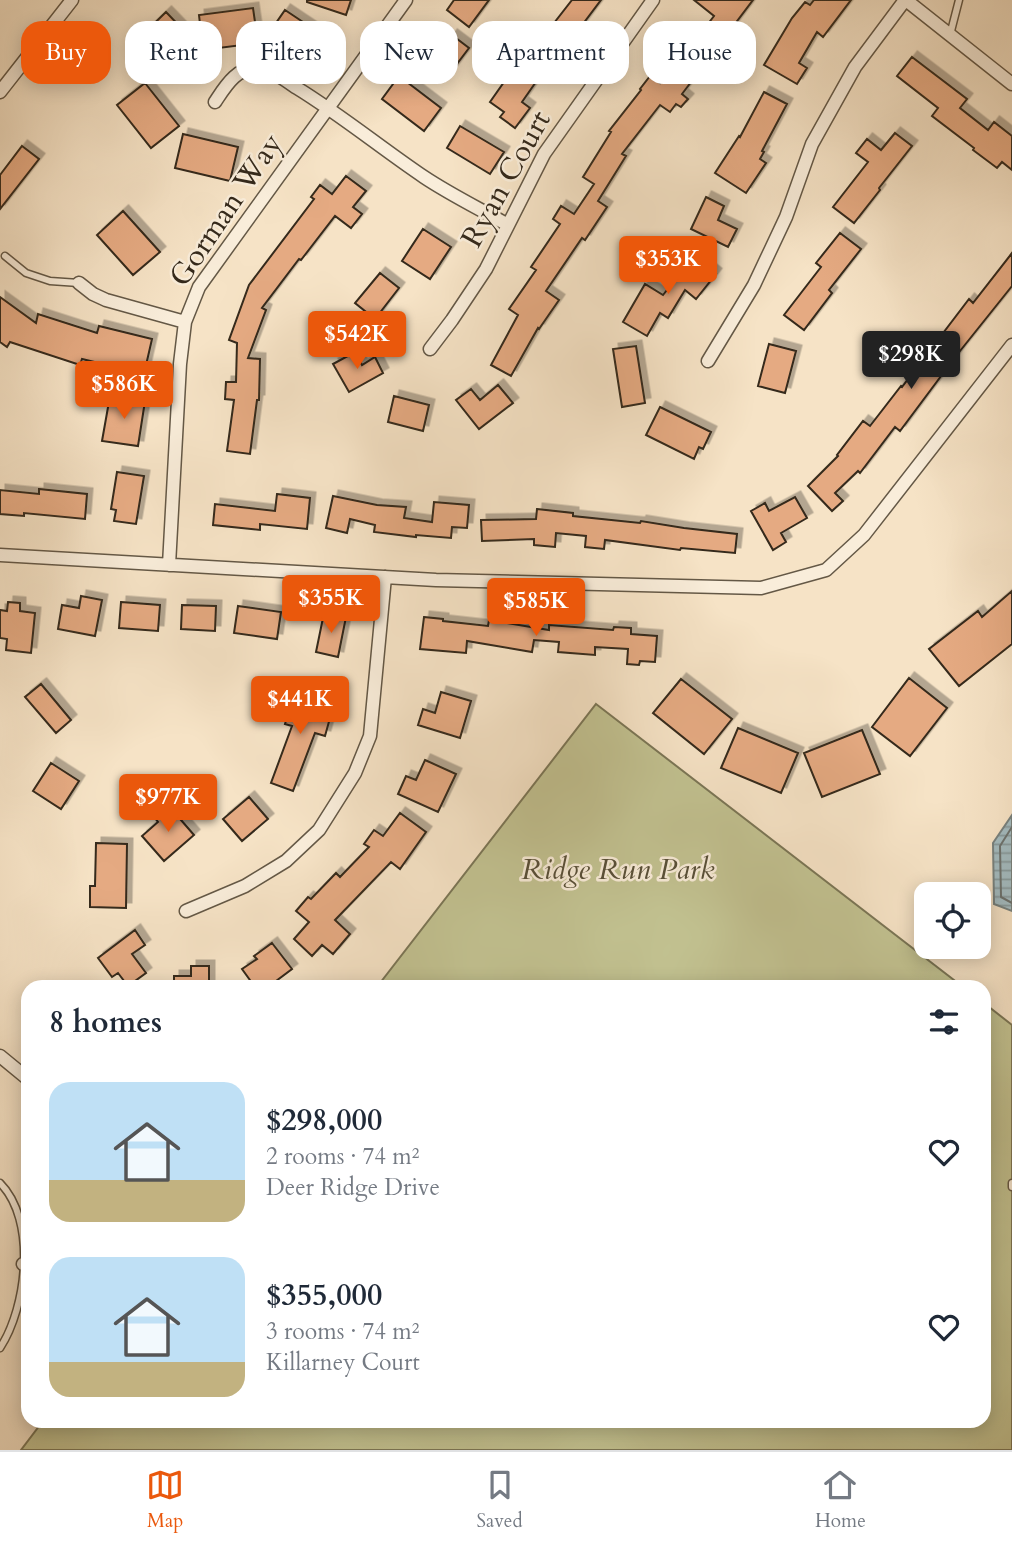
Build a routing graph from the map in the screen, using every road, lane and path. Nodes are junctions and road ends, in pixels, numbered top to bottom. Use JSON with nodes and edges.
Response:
{"nodes":[{"id":1,"x":72,"y":0,"type":"edge"},
{"id":2,"x":406,"y":0,"type":"edge"},
{"id":3,"x":653,"y":0,"type":"edge"},
{"id":4,"x":905,"y":0,"type":"edge"},
{"id":5,"x":959,"y":0,"type":"edge"},
{"id":6,"x":950,"y":35,"type":"junction"},
{"id":7,"x":1012,"y":84,"type":"edge"},
{"id":8,"x":0,"y":93,"type":"edge"},
{"id":9,"x":215,"y":102,"type":"dead end"},
{"id":10,"x":328,"y":108,"type":"junction"},
{"id":11,"x":508,"y":225,"type":"junction"},
{"id":12,"x":5,"y":256,"type":"dead end"},
{"id":13,"x":79,"y":283,"type":"joint"},
{"id":14,"x":185,"y":322,"type":"junction"},
{"id":15,"x":1012,"y":345,"type":"edge"},
{"id":16,"x":430,"y":349,"type":"dead end"},
{"id":17,"x":708,"y":361,"type":"dead end"},
{"id":18,"x":0,"y":555,"type":"edge"},
{"id":19,"x":169,"y":565,"type":"junction"},
{"id":20,"x":385,"y":578,"type":"junction"},
{"id":21,"x":186,"y":911,"type":"dead end"},
{"id":22,"x":0,"y":1056,"type":"edge"},
{"id":23,"x":21,"y":1073,"type":"edge"},
{"id":24,"x":0,"y":1183,"type":"edge"},
{"id":25,"x":21,"y":1220,"type":"edge"},
{"id":26,"x":21,"y":1291,"type":"edge"},
{"id":27,"x":0,"y":1348,"type":"edge"}],
"edges":[{"from":1,"to":8,"type":"street"},
{"from":2,"to":10,"type":"street","name":"Gorman Way"},
{"from":3,"to":11,"type":"street","name":"Ryan Court"},
{"from":4,"to":6,"type":"street"},
{"from":4,"to":17,"type":"street"},
{"from":5,"to":6,"type":"lane"},
{"from":6,"to":7,"type":"street"},
{"from":9,"to":10,"type":"street"},
{"from":10,"to":11,"type":"street"},
{"from":10,"to":14,"type":"street","name":"Gorman Way"},
{"from":11,"to":16,"type":"street","name":"Ryan Court"},
{"from":12,"to":13,"type":"lane"},
{"from":13,"to":14,"type":"street"},
{"from":14,"to":19,"type":"street","name":"Gorman Way"},
{"from":15,"to":20,"type":"street"},
{"from":18,"to":19,"type":"street"},
{"from":19,"to":20,"type":"street"},
{"from":20,"to":21,"type":"street"},
{"from":22,"to":23,"type":"street"},
{"from":24,"to":25,"type":"lane"},
{"from":26,"to":27,"type":"lane"}]}
